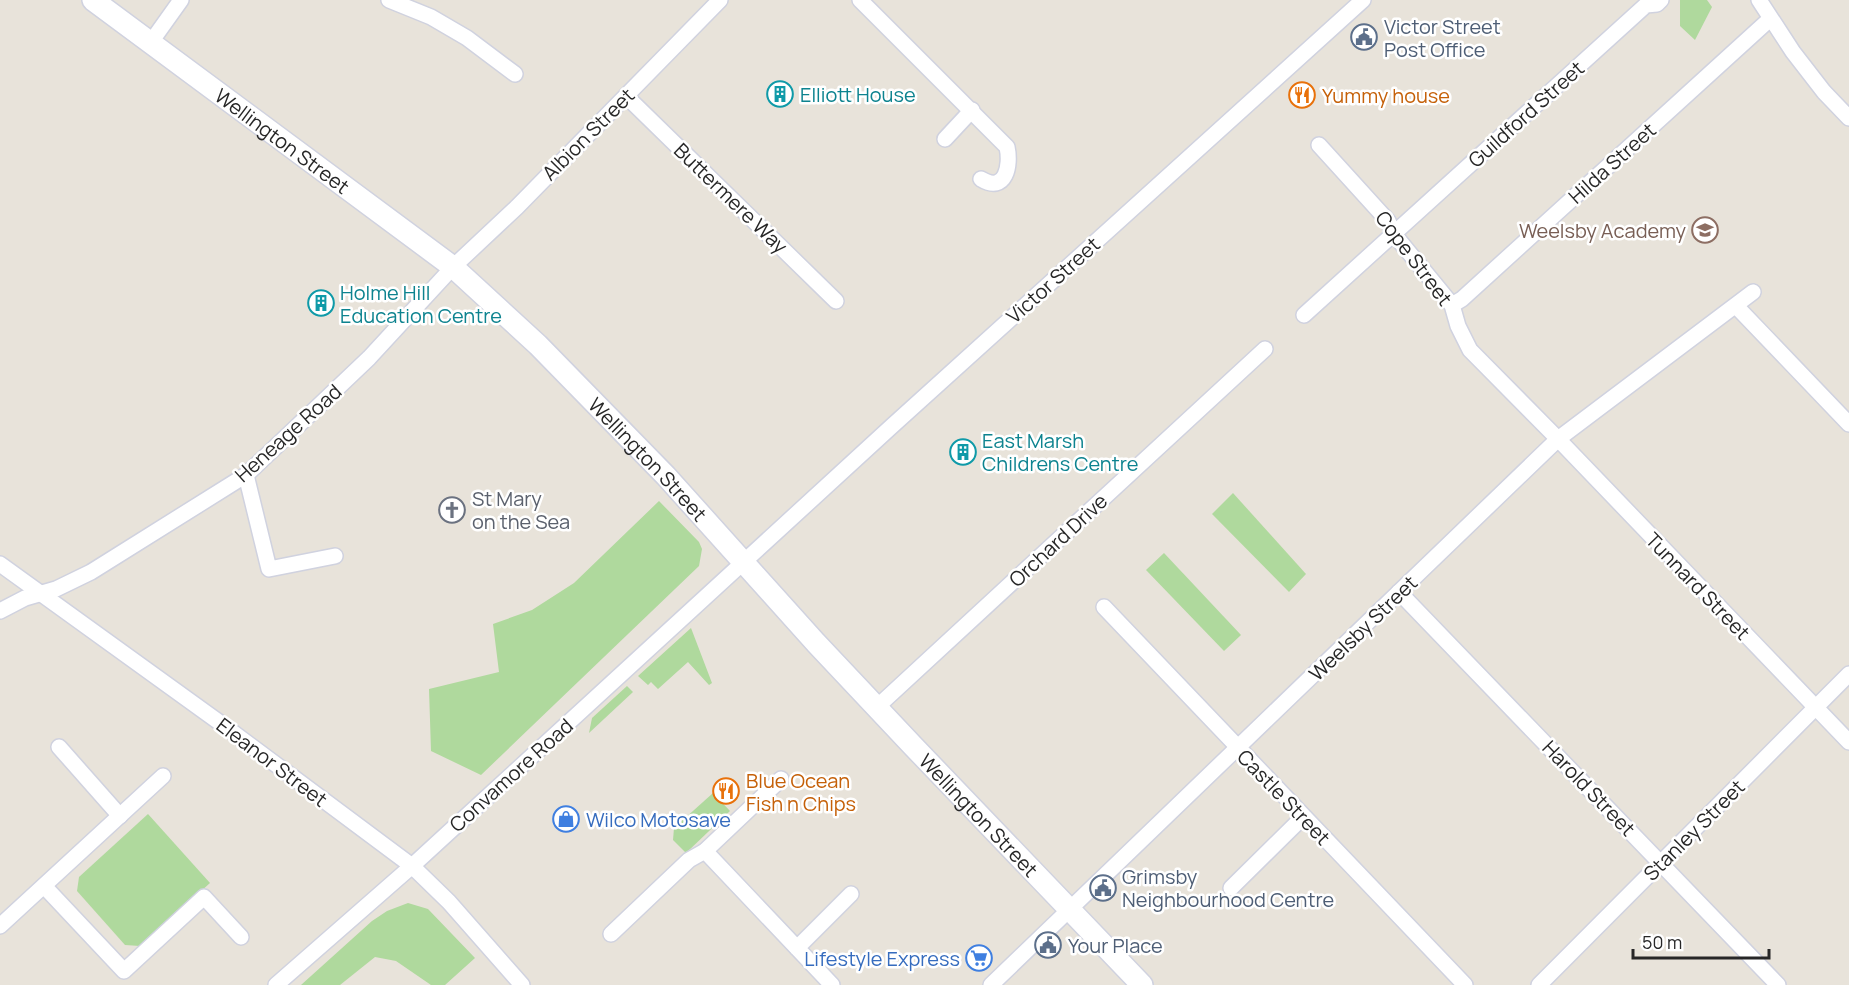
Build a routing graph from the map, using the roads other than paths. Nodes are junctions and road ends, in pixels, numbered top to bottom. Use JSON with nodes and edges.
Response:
{"nodes":[{"id":1,"x":93,"y":0,"type":"edge"},
{"id":2,"x":181,"y":0,"type":"edge"},
{"id":3,"x":389,"y":0,"type":"edge"},
{"id":4,"x":720,"y":0,"type":"edge"},
{"id":5,"x":860,"y":0,"type":"edge"},
{"id":6,"x":1363,"y":0,"type":"edge"},
{"id":7,"x":1660,"y":0,"type":"edge"},
{"id":8,"x":1759,"y":0,"type":"edge"},
{"id":9,"x":1770,"y":19,"type":"junction"},
{"id":10,"x":151,"y":42,"type":"junction"},
{"id":11,"x":515,"y":74,"type":"dead end"},
{"id":12,"x":626,"y":96,"type":"junction"},
{"id":13,"x":972,"y":110,"type":"junction"},
{"id":14,"x":1849,"y":118,"type":"edge"},
{"id":15,"x":945,"y":139,"type":"dead end"},
{"id":16,"x":1318,"y":145,"type":"dead end"},
{"id":17,"x":981,"y":179,"type":"dead end"},
{"id":18,"x":1393,"y":233,"type":"junction"},
{"id":19,"x":453,"y":267,"type":"junction"},
{"id":20,"x":1753,"y":292,"type":"dead end"},
{"id":21,"x":836,"y":301,"type":"dead end"},
{"id":22,"x":1452,"y":305,"type":"junction"},
{"id":23,"x":1736,"y":306,"type":"junction"},
{"id":24,"x":1304,"y":315,"type":"dead end"},
{"id":25,"x":1265,"y":349,"type":"dead end"},
{"id":26,"x":1849,"y":424,"type":"edge"},
{"id":27,"x":1552,"y":434,"type":"junction"},
{"id":28,"x":246,"y":475,"type":"junction"},
{"id":29,"x":335,"y":556,"type":"dead end"},
{"id":30,"x":744,"y":562,"type":"junction"},
{"id":31,"x":0,"y":564,"type":"edge"},
{"id":32,"x":40,"y":592,"type":"junction"},
{"id":33,"x":1399,"y":592,"type":"junction"},
{"id":34,"x":1104,"y":607,"type":"dead end"},
{"id":35,"x":0,"y":611,"type":"edge"},
{"id":36,"x":1849,"y":675,"type":"edge"},
{"id":37,"x":877,"y":707,"type":"junction"},
{"id":38,"x":1816,"y":707,"type":"junction"},
{"id":39,"x":1849,"y":742,"type":"edge"},
{"id":40,"x":59,"y":747,"type":"dead end"},
{"id":41,"x":1238,"y":749,"type":"junction"},
{"id":42,"x":164,"y":776,"type":"dead end"},
{"id":43,"x":781,"y":779,"type":"dead end"},
{"id":44,"x":120,"y":816,"type":"junction"},
{"id":45,"x":1303,"y":816,"type":"junction"},
{"id":46,"x":705,"y":851,"type":"junction"},
{"id":47,"x":1661,"y":863,"type":"junction"},
{"id":48,"x":412,"y":866,"type":"junction"},
{"id":49,"x":44,"y":886,"type":"junction"},
{"id":50,"x":1231,"y":888,"type":"dead end"},
{"id":51,"x":851,"y":894,"type":"dead end"},
{"id":52,"x":1071,"y":909,"type":"junction"},
{"id":53,"x":0,"y":926,"type":"edge"},
{"id":54,"x":612,"y":934,"type":"dead end"},
{"id":55,"x":242,"y":937,"type":"dead end"},
{"id":56,"x":797,"y":948,"type":"junction"},
{"id":57,"x":276,"y":985,"type":"edge"},
{"id":58,"x":522,"y":985,"type":"edge"},
{"id":59,"x":832,"y":985,"type":"edge"},
{"id":60,"x":991,"y":985,"type":"edge"},
{"id":61,"x":1142,"y":985,"type":"edge"},
{"id":62,"x":1465,"y":985,"type":"edge"},
{"id":63,"x":1539,"y":985,"type":"edge"},
{"id":64,"x":1778,"y":985,"type":"edge"}],
"edges":[{"from":1,"to":10,"type":"street","name":"Wellington Street"},
{"from":2,"to":10,"type":"street"},
{"from":3,"to":11,"type":"street"},
{"from":4,"to":12,"type":"street","name":"Albion Street"},
{"from":5,"to":13,"type":"street"},
{"from":6,"to":30,"type":"street","name":"Victor Street"},
{"from":7,"to":18,"type":"street","name":"Guildford Street"},
{"from":8,"to":9,"type":"street"},
{"from":9,"to":14,"type":"street"},
{"from":9,"to":22,"type":"street","name":"Hilda Street"},
{"from":10,"to":19,"type":"street","name":"Wellington Street"},
{"from":12,"to":19,"type":"street","name":"Albion Street"},
{"from":12,"to":21,"type":"street","name":"Buttermere Way"},
{"from":13,"to":15,"type":"street"},
{"from":13,"to":17,"type":"street"},
{"from":16,"to":18,"type":"street","name":"Cope Street"},
{"from":18,"to":22,"type":"street","name":"Cope Street"},
{"from":18,"to":24,"type":"street"},
{"from":19,"to":28,"type":"street","name":"Heneage Road"},
{"from":19,"to":30,"type":"street","name":"Wellington Street"},
{"from":20,"to":23,"type":"street","name":"Weelsby Street"},
{"from":22,"to":27,"type":"street","name":"Cope Street"},
{"from":23,"to":26,"type":"street"},
{"from":23,"to":27,"type":"street","name":"Weelsby Street"},
{"from":25,"to":37,"type":"street","name":"Orchard Drive"},
{"from":27,"to":33,"type":"street","name":"Weelsby Street"},
{"from":27,"to":38,"type":"street","name":"Tunnard Street"},
{"from":28,"to":29,"type":"street"},
{"from":28,"to":32,"type":"street","name":"Heneage Road"},
{"from":30,"to":37,"type":"street","name":"Wellington Street"},
{"from":30,"to":48,"type":"street","name":"Convamore Road"},
{"from":31,"to":32,"type":"street","name":"Eleanor Street"},
{"from":32,"to":35,"type":"street","name":"Heneage Road"},
{"from":32,"to":48,"type":"street","name":"Eleanor Street"},
{"from":33,"to":41,"type":"street","name":"Weelsby Street"},
{"from":33,"to":47,"type":"street","name":"Harold Street"},
{"from":34,"to":41,"type":"street","name":"Castle Street"},
{"from":36,"to":38,"type":"street","name":"Stanley Street"},
{"from":37,"to":52,"type":"street","name":"Wellington Street"},
{"from":38,"to":39,"type":"street","name":"Tunnard Street"},
{"from":38,"to":47,"type":"street","name":"Stanley Street"},
{"from":40,"to":44,"type":"street"},
{"from":41,"to":45,"type":"street","name":"Castle Street"},
{"from":41,"to":52,"type":"street","name":"Weelsby Street"},
{"from":42,"to":44,"type":"street"},
{"from":43,"to":46,"type":"street"},
{"from":44,"to":49,"type":"street"},
{"from":45,"to":50,"type":"street"},
{"from":45,"to":62,"type":"street","name":"Castle Street"},
{"from":46,"to":54,"type":"street"},
{"from":46,"to":56,"type":"street"},
{"from":47,"to":63,"type":"street","name":"Stanley Street"},
{"from":47,"to":64,"type":"street","name":"Harold Street"},
{"from":48,"to":57,"type":"street","name":"Convamore Road"},
{"from":48,"to":58,"type":"street","name":"Eleanor Street"},
{"from":49,"to":53,"type":"street"},
{"from":49,"to":55,"type":"street"},
{"from":51,"to":56,"type":"street"},
{"from":52,"to":60,"type":"street","name":"Weelsby Street"},
{"from":52,"to":61,"type":"street","name":"Wellington Street"},
{"from":56,"to":59,"type":"street"}]}
